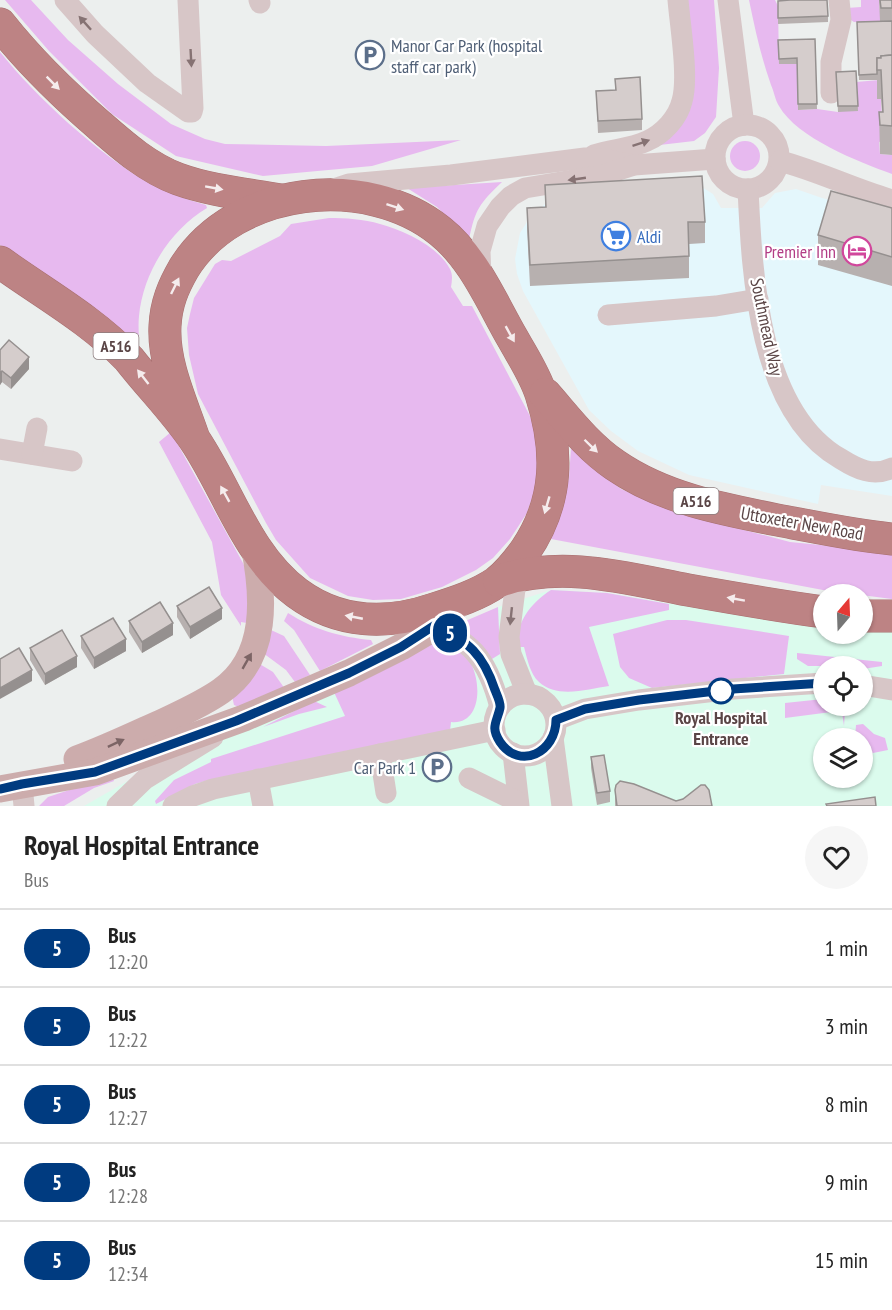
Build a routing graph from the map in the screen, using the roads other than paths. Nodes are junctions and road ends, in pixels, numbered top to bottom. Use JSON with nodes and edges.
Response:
{"nodes":[{"id":1,"x":64,"y":0,"type":"edge"},
{"id":2,"x":188,"y":0,"type":"edge"},
{"id":3,"x":678,"y":0,"type":"edge"},
{"id":4,"x":728,"y":0,"type":"edge"},
{"id":5,"x":839,"y":0,"type":"edge"},
{"id":6,"x":0,"y":24,"type":"edge"},
{"id":7,"x":831,"y":93,"type":"dead end"},
{"id":8,"x":744,"y":125,"type":"junction"},
{"id":9,"x":585,"y":158,"type":"junction"},
{"id":10,"x":715,"y":159,"type":"junction"},
{"id":11,"x":780,"y":161,"type":"junction"},
{"id":12,"x":634,"y":165,"type":"junction"},
{"id":13,"x":748,"y":189,"type":"junction"},
{"id":14,"x":317,"y":194,"type":"junction"},
{"id":15,"x":282,"y":200,"type":"junction"},
{"id":16,"x":892,"y":200,"type":"edge"},
{"id":17,"x":0,"y":262,"type":"edge"},
{"id":18,"x":481,"y":283,"type":"junction"},
{"id":19,"x":758,"y":299,"type":"junction"},
{"id":20,"x":608,"y":315,"type":"dead end"},
{"id":21,"x":538,"y":386,"type":"junction"},
{"id":22,"x":37,"y":428,"type":"dead end"},
{"id":23,"x":194,"y":439,"type":"junction"},
{"id":24,"x":0,"y":449,"type":"edge"},
{"id":25,"x":32,"y":454,"type":"junction"},
{"id":26,"x":72,"y":460,"type":"dead end"},
{"id":27,"x":892,"y":468,"type":"edge"},
{"id":28,"x":892,"y":539,"type":"edge"},
{"id":29,"x":254,"y":544,"type":"junction"},
{"id":30,"x":512,"y":571,"type":"junction"},
{"id":31,"x":813,"y":610,"type":"edge"},
{"id":32,"x":873,"y":616,"type":"edge"},
{"id":33,"x":892,"y":616,"type":"edge"},
{"id":34,"x":424,"y":621,"type":"junction"},
{"id":35,"x":813,"y":684,"type":"edge"},
{"id":36,"x":873,"y":687,"type":"edge"},
{"id":37,"x":892,"y":690,"type":"edge"},
{"id":38,"x":527,"y":694,"type":"junction"},
{"id":39,"x":500,"y":707,"type":"junction"},
{"id":40,"x":236,"y":721,"type":"junction"},
{"id":41,"x":555,"y":729,"type":"junction"},
{"id":42,"x":495,"y":730,"type":"junction"},
{"id":43,"x":513,"y":753,"type":"junction"},
{"id":44,"x":380,"y":754,"type":"junction"},
{"id":45,"x":469,"y":778,"type":"dead end"},
{"id":46,"x":258,"y":779,"type":"junction"},
{"id":47,"x":18,"y":791,"type":"edge"},
{"id":48,"x":386,"y":793,"type":"dead end"},
{"id":49,"x":518,"y":804,"type":"edge"},
{"id":50,"x":117,"y":806,"type":"edge"},
{"id":51,"x":173,"y":806,"type":"edge"},
{"id":52,"x":263,"y":806,"type":"edge"},
{"id":53,"x":562,"y":806,"type":"edge"}],
"edges":[{"from":2,"to":1,"type":"street","one_way":true},
{"from":9,"to":3,"type":"street","one_way":true},
{"from":4,"to":8,"type":"street"},
{"from":5,"to":7,"type":"street"},
{"from":6,"to":15,"type":"highway","number":"A516","one_way":true},
{"from":8,"to":10,"type":"street"},
{"from":8,"to":11,"type":"street"},
{"from":9,"to":12,"type":"street"},
{"from":9,"to":14,"type":"street"},
{"from":10,"to":12,"type":"street"},
{"from":10,"to":13,"type":"street"},
{"from":11,"to":13,"type":"street"},
{"from":11,"to":16,"type":"street"},
{"from":12,"to":18,"type":"street","one_way":true},
{"from":13,"to":19,"type":"street","name":"Southmead Way"},
{"from":14,"to":15,"type":"highway","number":"A516"},
{"from":14,"to":18,"type":"highway","number":"A516","one_way":true},
{"from":23,"to":15,"type":"highway","number":"A516","one_way":true},
{"from":23,"to":17,"type":"highway","number":"A516","one_way":true},
{"from":18,"to":21,"type":"highway","number":"A516","one_way":true},
{"from":19,"to":20,"type":"street"},
{"from":19,"to":27,"type":"street","name":"Southmead Way"},
{"from":21,"to":28,"type":"highway","name":"Uttoxeter New Road","number":"A516","one_way":true},
{"from":21,"to":30,"type":"highway","number":"A516","one_way":true},
{"from":22,"to":25,"type":"street"},
{"from":29,"to":23,"type":"highway","number":"A516","one_way":true},
{"from":24,"to":25,"type":"street"},
{"from":25,"to":26,"type":"street"},
{"from":34,"to":29,"type":"highway","number":"A516","one_way":true},
{"from":47,"to":29,"type":"main road","one_way":true},
{"from":31,"to":30,"type":"highway","number":"A516","one_way":true},
{"from":30,"to":34,"type":"highway","number":"A516"},
{"from":30,"to":38,"type":"street","one_way":true},
{"from":32,"to":33,"type":"highway"},
{"from":34,"to":39,"type":"street"},
{"from":34,"to":40,"type":"main road"},
{"from":35,"to":41,"type":"street"},
{"from":36,"to":37,"type":"street"},
{"from":38,"to":39,"type":"street"},
{"from":38,"to":41,"type":"street"},
{"from":39,"to":42,"type":"street"},
{"from":40,"to":47,"type":"main road"},
{"from":40,"to":50,"type":"street"},
{"from":41,"to":43,"type":"street"},
{"from":41,"to":53,"type":"street"},
{"from":42,"to":43,"type":"street"},
{"from":42,"to":44,"type":"street"},
{"from":43,"to":49,"type":"street"},
{"from":44,"to":46,"type":"street"},
{"from":44,"to":48,"type":"street"},
{"from":45,"to":49,"type":"street"},
{"from":46,"to":51,"type":"street"},
{"from":46,"to":52,"type":"street"}]}
